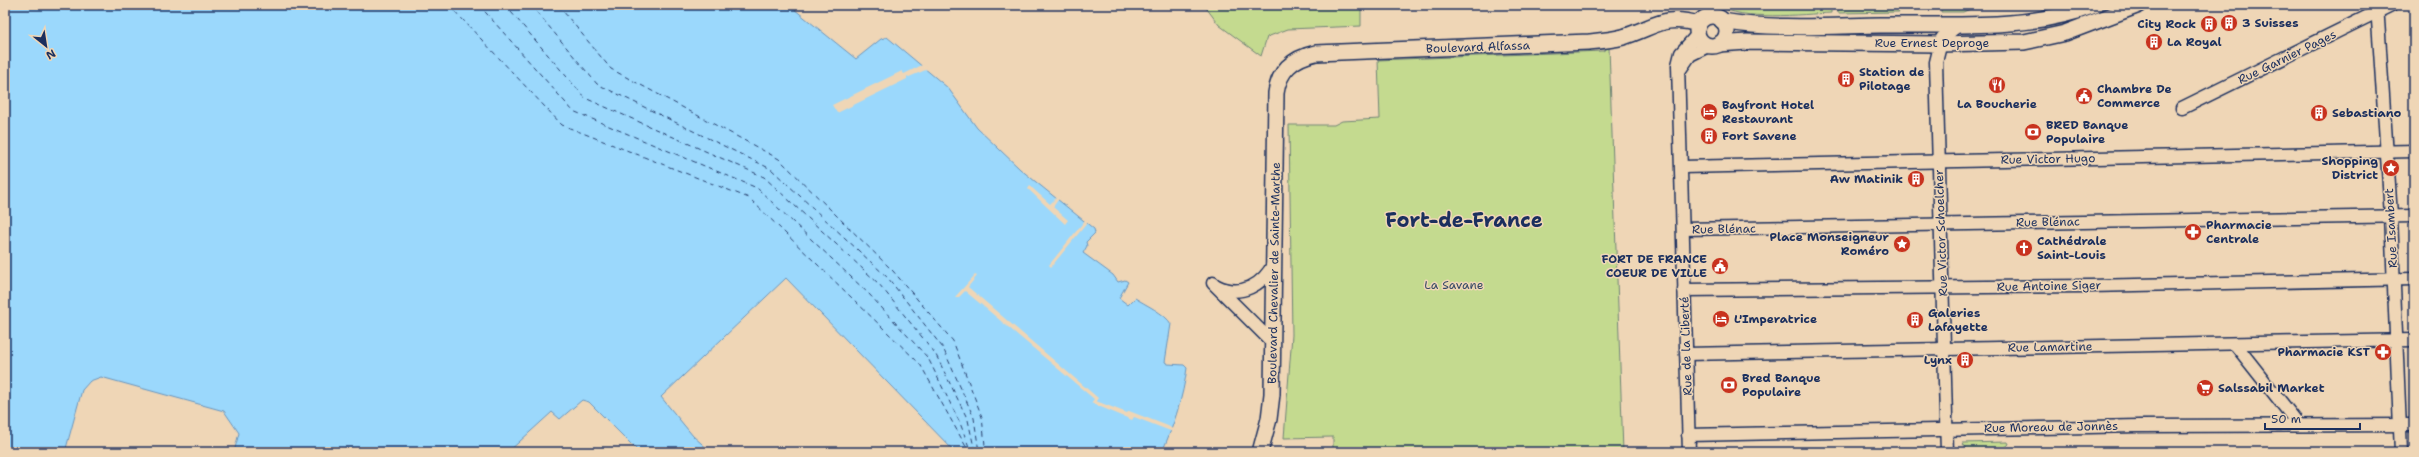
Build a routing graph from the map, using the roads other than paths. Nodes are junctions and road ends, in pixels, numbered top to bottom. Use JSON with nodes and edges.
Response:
{"nodes":[{"id":1,"x":2095,"y":5,"type":"edge"},
{"id":2,"x":2139,"y":5,"type":"edge"},
{"id":3,"x":2391,"y":5,"type":"edge"},
{"id":4,"x":2377,"y":8,"type":"edge"},
{"id":5,"x":1722,"y":21,"type":"junction"},
{"id":6,"x":1960,"y":24,"type":"junction"},
{"id":7,"x":1698,"y":30,"type":"junction"},
{"id":8,"x":1939,"y":44,"type":"junction"},
{"id":9,"x":1714,"y":45,"type":"junction"},
{"id":10,"x":1679,"y":72,"type":"junction"},
{"id":11,"x":1276,"y":93,"type":"joint"},
{"id":12,"x":2182,"y":108,"type":"dead end"},
{"id":13,"x":2414,"y":151,"type":"edge"},
{"id":14,"x":2387,"y":152,"type":"junction"},
{"id":15,"x":1939,"y":162,"type":"junction"},
{"id":16,"x":1682,"y":167,"type":"junction"},
{"id":17,"x":2391,"y":216,"type":"junction"},
{"id":18,"x":2414,"y":216,"type":"edge"},
{"id":19,"x":1941,"y":224,"type":"junction"},
{"id":20,"x":1683,"y":230,"type":"junction"},
{"id":21,"x":1274,"y":263,"type":"junction"},
{"id":22,"x":2394,"y":279,"type":"junction"},
{"id":23,"x":2414,"y":279,"type":"edge"},
{"id":24,"x":1943,"y":287,"type":"junction"},
{"id":25,"x":1684,"y":290,"type":"junction"},
{"id":26,"x":2414,"y":340,"type":"edge"},
{"id":27,"x":2396,"y":341,"type":"junction"},
{"id":28,"x":1274,"y":343,"type":"junction"},
{"id":29,"x":2235,"y":344,"type":"junction"},
{"id":30,"x":1944,"y":350,"type":"junction"},
{"id":31,"x":1686,"y":354,"type":"junction"},
{"id":32,"x":2298,"y":424,"type":"junction"},
{"id":33,"x":2400,"y":425,"type":"junction"},
{"id":34,"x":2414,"y":425,"type":"edge"},
{"id":35,"x":1947,"y":430,"type":"junction"},
{"id":36,"x":1688,"y":435,"type":"junction"},
{"id":37,"x":1260,"y":452,"type":"edge"},
{"id":38,"x":1689,"y":452,"type":"edge"},
{"id":39,"x":1947,"y":452,"type":"edge"},
{"id":40,"x":2401,"y":452,"type":"edge"}],
"edges":[{"from":1,"to":6,"type":"main road","name":"Rue Ernest Deproge"},
{"from":2,"to":8,"type":"main road","name":"Rue Ernest Deproge"},
{"from":3,"to":4,"type":"street","name":"Rue Garnier Pages"},
{"from":4,"to":12,"type":"street","name":"Rue Garnier Pages"},
{"from":4,"to":14,"type":"street","name":"Rue Isambert"},
{"from":5,"to":6,"type":"main road","name":"Rue Ernest Deproge"},
{"from":5,"to":7,"type":"main road"},
{"from":5,"to":9,"type":"main road"},
{"from":6,"to":8,"type":"street"},
{"from":7,"to":9,"type":"main road"},
{"from":7,"to":10,"type":"street","name":"Rue de la Liberté"},
{"from":7,"to":11,"type":"main road","name":"Boulevard Alfassa"},
{"from":8,"to":9,"type":"main road","name":"Rue Ernest Deproge"},
{"from":8,"to":15,"type":"street","name":"Rue Victor Schoelcher"},
{"from":9,"to":10,"type":"street"},
{"from":10,"to":16,"type":"street","name":"Rue de la Liberté"},
{"from":11,"to":21,"type":"main road","name":"Boulevard Chevalier de Sainte-Marthe"},
{"from":13,"to":14,"type":"street","name":"Rue Victor Hugo"},
{"from":14,"to":15,"type":"street","name":"Rue Victor Hugo"},
{"from":14,"to":17,"type":"street","name":"Rue Isambert"},
{"from":15,"to":16,"type":"street","name":"Rue Victor Hugo"},
{"from":15,"to":19,"type":"street","name":"Rue Victor Schoelcher"},
{"from":16,"to":20,"type":"street","name":"Rue de la Liberté"},
{"from":17,"to":18,"type":"street","name":"Rue Blénac"},
{"from":17,"to":19,"type":"street","name":"Rue Blénac"},
{"from":17,"to":22,"type":"street","name":"Rue Isambert"},
{"from":19,"to":20,"type":"street","name":"Rue Blénac"},
{"from":19,"to":24,"type":"street","name":"Rue Victor Schoelcher"},
{"from":20,"to":25,"type":"street","name":"Rue de la Liberté"},
{"from":21,"to":28,"type":"main road","name":"Boulevard Chevalier de Sainte-Marthe"},
{"from":21,"to":28,"type":"street"},
{"from":22,"to":23,"type":"street","name":"Rue Antoine Siger"},
{"from":22,"to":24,"type":"street","name":"Rue Antoine Siger"},
{"from":22,"to":27,"type":"street","name":"Rue Isambert"},
{"from":24,"to":25,"type":"street","name":"Rue Antoine Siger"},
{"from":24,"to":30,"type":"street","name":"Rue Victor Schoelcher"},
{"from":25,"to":31,"type":"street","name":"Rue de la Liberté"},
{"from":26,"to":27,"type":"street","name":"Rue Lamartine"},
{"from":27,"to":29,"type":"street","name":"Rue Lamartine"},
{"from":27,"to":33,"type":"street","name":"Rue Isambert"},
{"from":28,"to":37,"type":"main road","name":"Boulevard Chevalier de Sainte-Marthe"},
{"from":29,"to":30,"type":"street","name":"Rue Lamartine"},
{"from":29,"to":32,"type":"street"},
{"from":30,"to":31,"type":"street","name":"Rue Lamartine"},
{"from":30,"to":35,"type":"street","name":"Rue Victor Schoelcher"},
{"from":31,"to":36,"type":"street","name":"Rue de la Liberté"},
{"from":32,"to":33,"type":"street","name":"Rue Moreau de Jonnès"},
{"from":32,"to":35,"type":"street","name":"Rue Moreau de Jonnès"},
{"from":33,"to":34,"type":"street","name":"Rue Moreau de Jonnès"},
{"from":33,"to":40,"type":"street","name":"Rue Isambert"},
{"from":35,"to":36,"type":"street","name":"Rue Moreau de Jonnès"},
{"from":35,"to":39,"type":"street","name":"Rue Victor Schoelcher"},
{"from":36,"to":38,"type":"street","name":"Rue de la Liberté"}]}
